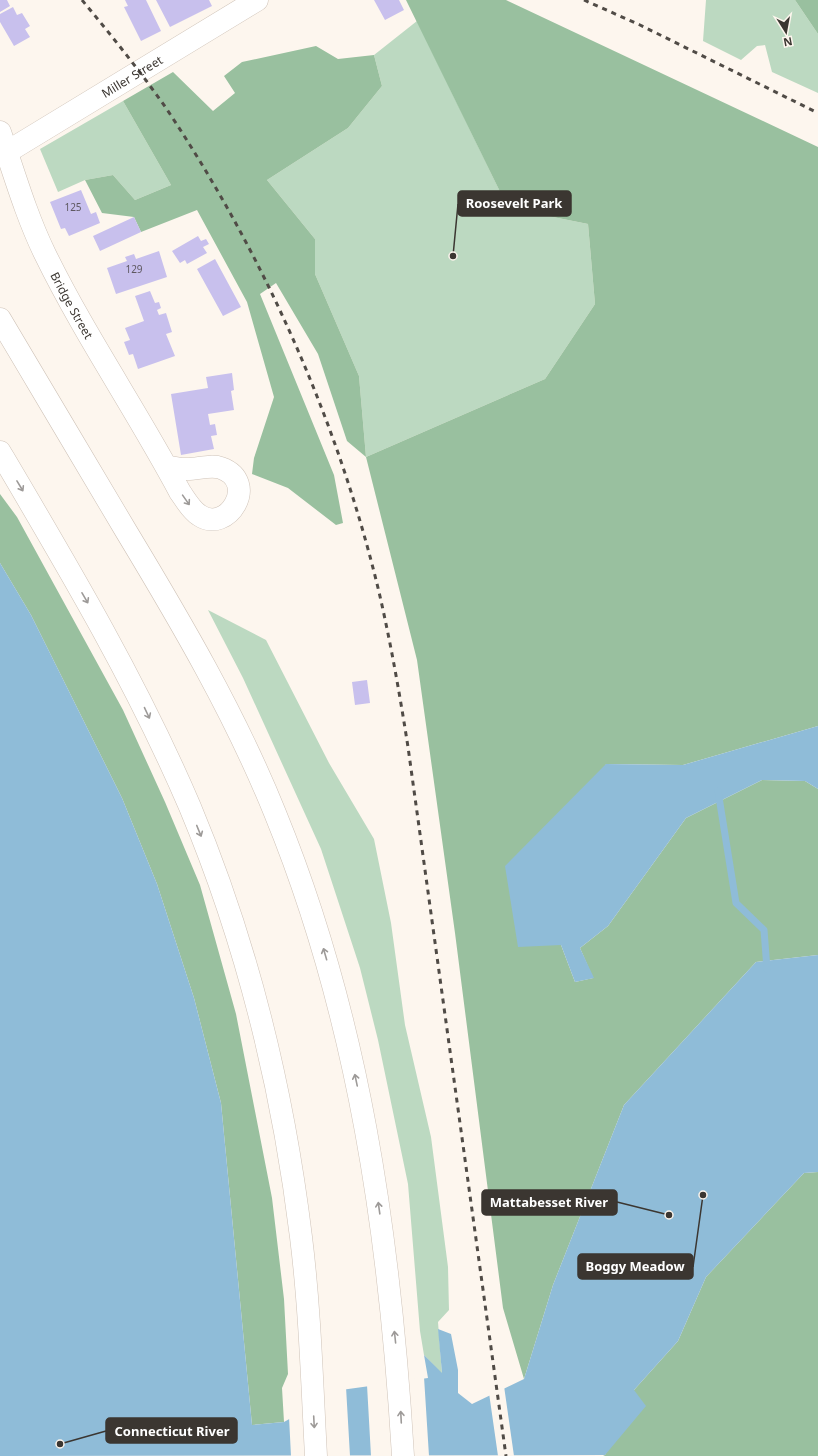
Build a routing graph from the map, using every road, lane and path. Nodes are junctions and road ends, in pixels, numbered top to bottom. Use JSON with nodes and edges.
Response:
{"nodes":[{"id":1,"x":257,"y":0,"type":"edge"},
{"id":2,"x":3,"y":142,"type":"edge"},
{"id":3,"x":0,"y":319,"type":"edge"},
{"id":4,"x":0,"y":452,"type":"edge"},
{"id":5,"x":167,"y":467,"type":"dead end"},
{"id":6,"x":316,"y":1456,"type":"edge"},
{"id":7,"x":403,"y":1456,"type":"edge"}],
"edges":[{"from":1,"to":2,"type":"main road","name":"Miller Street"},
{"from":2,"to":5,"type":"main road","name":"Bridge Street"},
{"from":7,"to":3,"type":"main road","one_way":true},
{"from":4,"to":6,"type":"main road","one_way":true}]}
